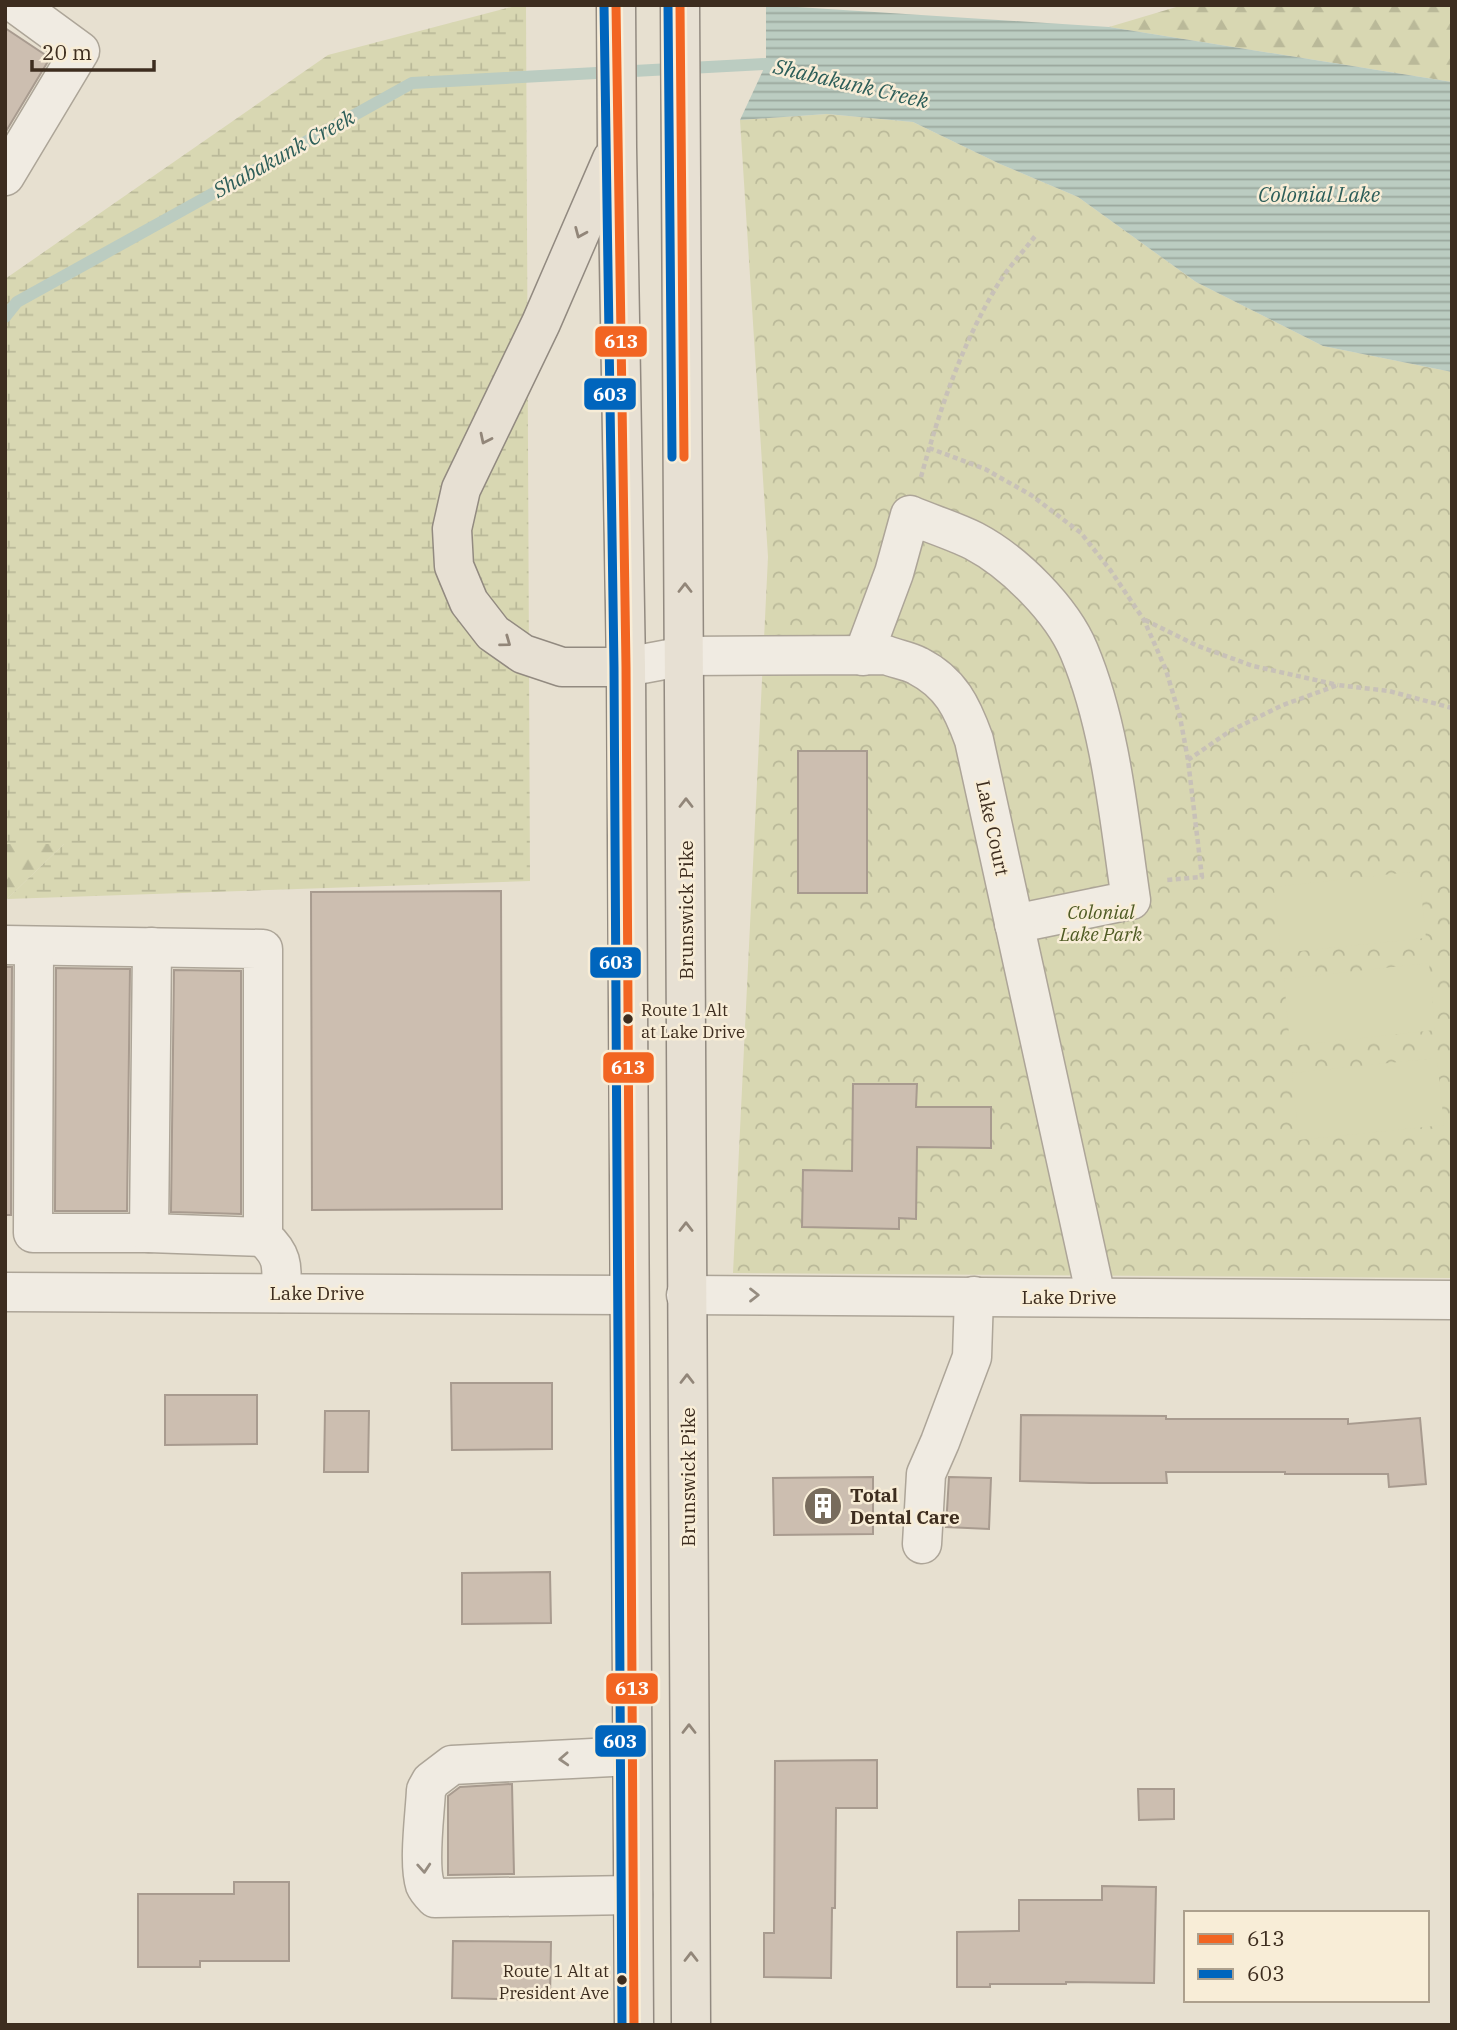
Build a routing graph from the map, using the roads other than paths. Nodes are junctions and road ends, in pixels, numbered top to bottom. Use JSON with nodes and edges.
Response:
{"nodes":[{"id":1,"x":17,"y":5,"type":"edge"},
{"id":2,"x":616,"y":5,"type":"edge"},
{"id":3,"x":680,"y":5,"type":"edge"},
{"id":4,"x":617,"y":148,"type":"junction"},
{"id":5,"x":5,"y":176,"type":"edge"},
{"id":6,"x":685,"y":656,"type":"junction"},
{"id":7,"x":863,"y":656,"type":"junction"},
{"id":8,"x":626,"y":667,"type":"junction"},
{"id":9,"x":1014,"y":924,"type":"junction"},
{"id":10,"x":20,"y":946,"type":"edge"},
{"id":11,"x":152,"y":947,"type":"junction"},
{"id":12,"x":19,"y":1233,"type":"edge"},
{"id":13,"x":149,"y":1233,"type":"junction"},
{"id":14,"x":263,"y":1237,"type":"junction"},
{"id":15,"x":5,"y":1292,"type":"edge"},
{"id":16,"x":281,"y":1293,"type":"junction"},
{"id":17,"x":629,"y":1295,"type":"junction"},
{"id":18,"x":686,"y":1295,"type":"junction"},
{"id":19,"x":974,"y":1296,"type":"junction"},
{"id":20,"x":1096,"y":1297,"type":"junction"},
{"id":21,"x":1452,"y":1300,"type":"edge"},
{"id":22,"x":922,"y":1544,"type":"dead end"},
{"id":23,"x":632,"y":1756,"type":"junction"},
{"id":24,"x":634,"y":1895,"type":"junction"},
{"id":25,"x":634,"y":2025,"type":"edge"},
{"id":26,"x":691,"y":2025,"type":"edge"}],
"edges":[{"from":1,"to":5,"type":"street"},
{"from":2,"to":4,"type":"main road"},
{"from":6,"to":3,"type":"main road","name":"Brunswick Pike","one_way":true},
{"from":4,"to":8,"type":"main road"},
{"from":4,"to":8,"type":"main road","one_way":true},
{"from":6,"to":7,"type":"street","name":"Lake Court"},
{"from":6,"to":8,"type":"street","name":"Lake Court"},
{"from":18,"to":6,"type":"main road","name":"Brunswick Pike","one_way":true},
{"from":7,"to":9,"type":"street","name":"Lake Court"},
{"from":7,"to":9,"type":"street"},
{"from":8,"to":17,"type":"main road"},
{"from":9,"to":20,"type":"street","name":"Lake Court"},
{"from":10,"to":11,"type":"street"},
{"from":10,"to":12,"type":"street"},
{"from":11,"to":13,"type":"street"},
{"from":11,"to":14,"type":"street"},
{"from":12,"to":13,"type":"street"},
{"from":13,"to":14,"type":"street"},
{"from":14,"to":16,"type":"street"},
{"from":15,"to":16,"type":"street","name":"Lake Drive"},
{"from":16,"to":17,"type":"street","name":"Lake Drive"},
{"from":17,"to":23,"type":"main road"},
{"from":18,"to":19,"type":"street","name":"Lake Drive","one_way":true},
{"from":26,"to":18,"type":"main road","name":"Brunswick Pike","one_way":true},
{"from":19,"to":20,"type":"street","name":"Lake Drive"},
{"from":19,"to":22,"type":"street"},
{"from":20,"to":21,"type":"street","name":"Lake Drive"},
{"from":23,"to":24,"type":"main road"},
{"from":23,"to":24,"type":"street","one_way":true},
{"from":24,"to":25,"type":"main road"}]}
